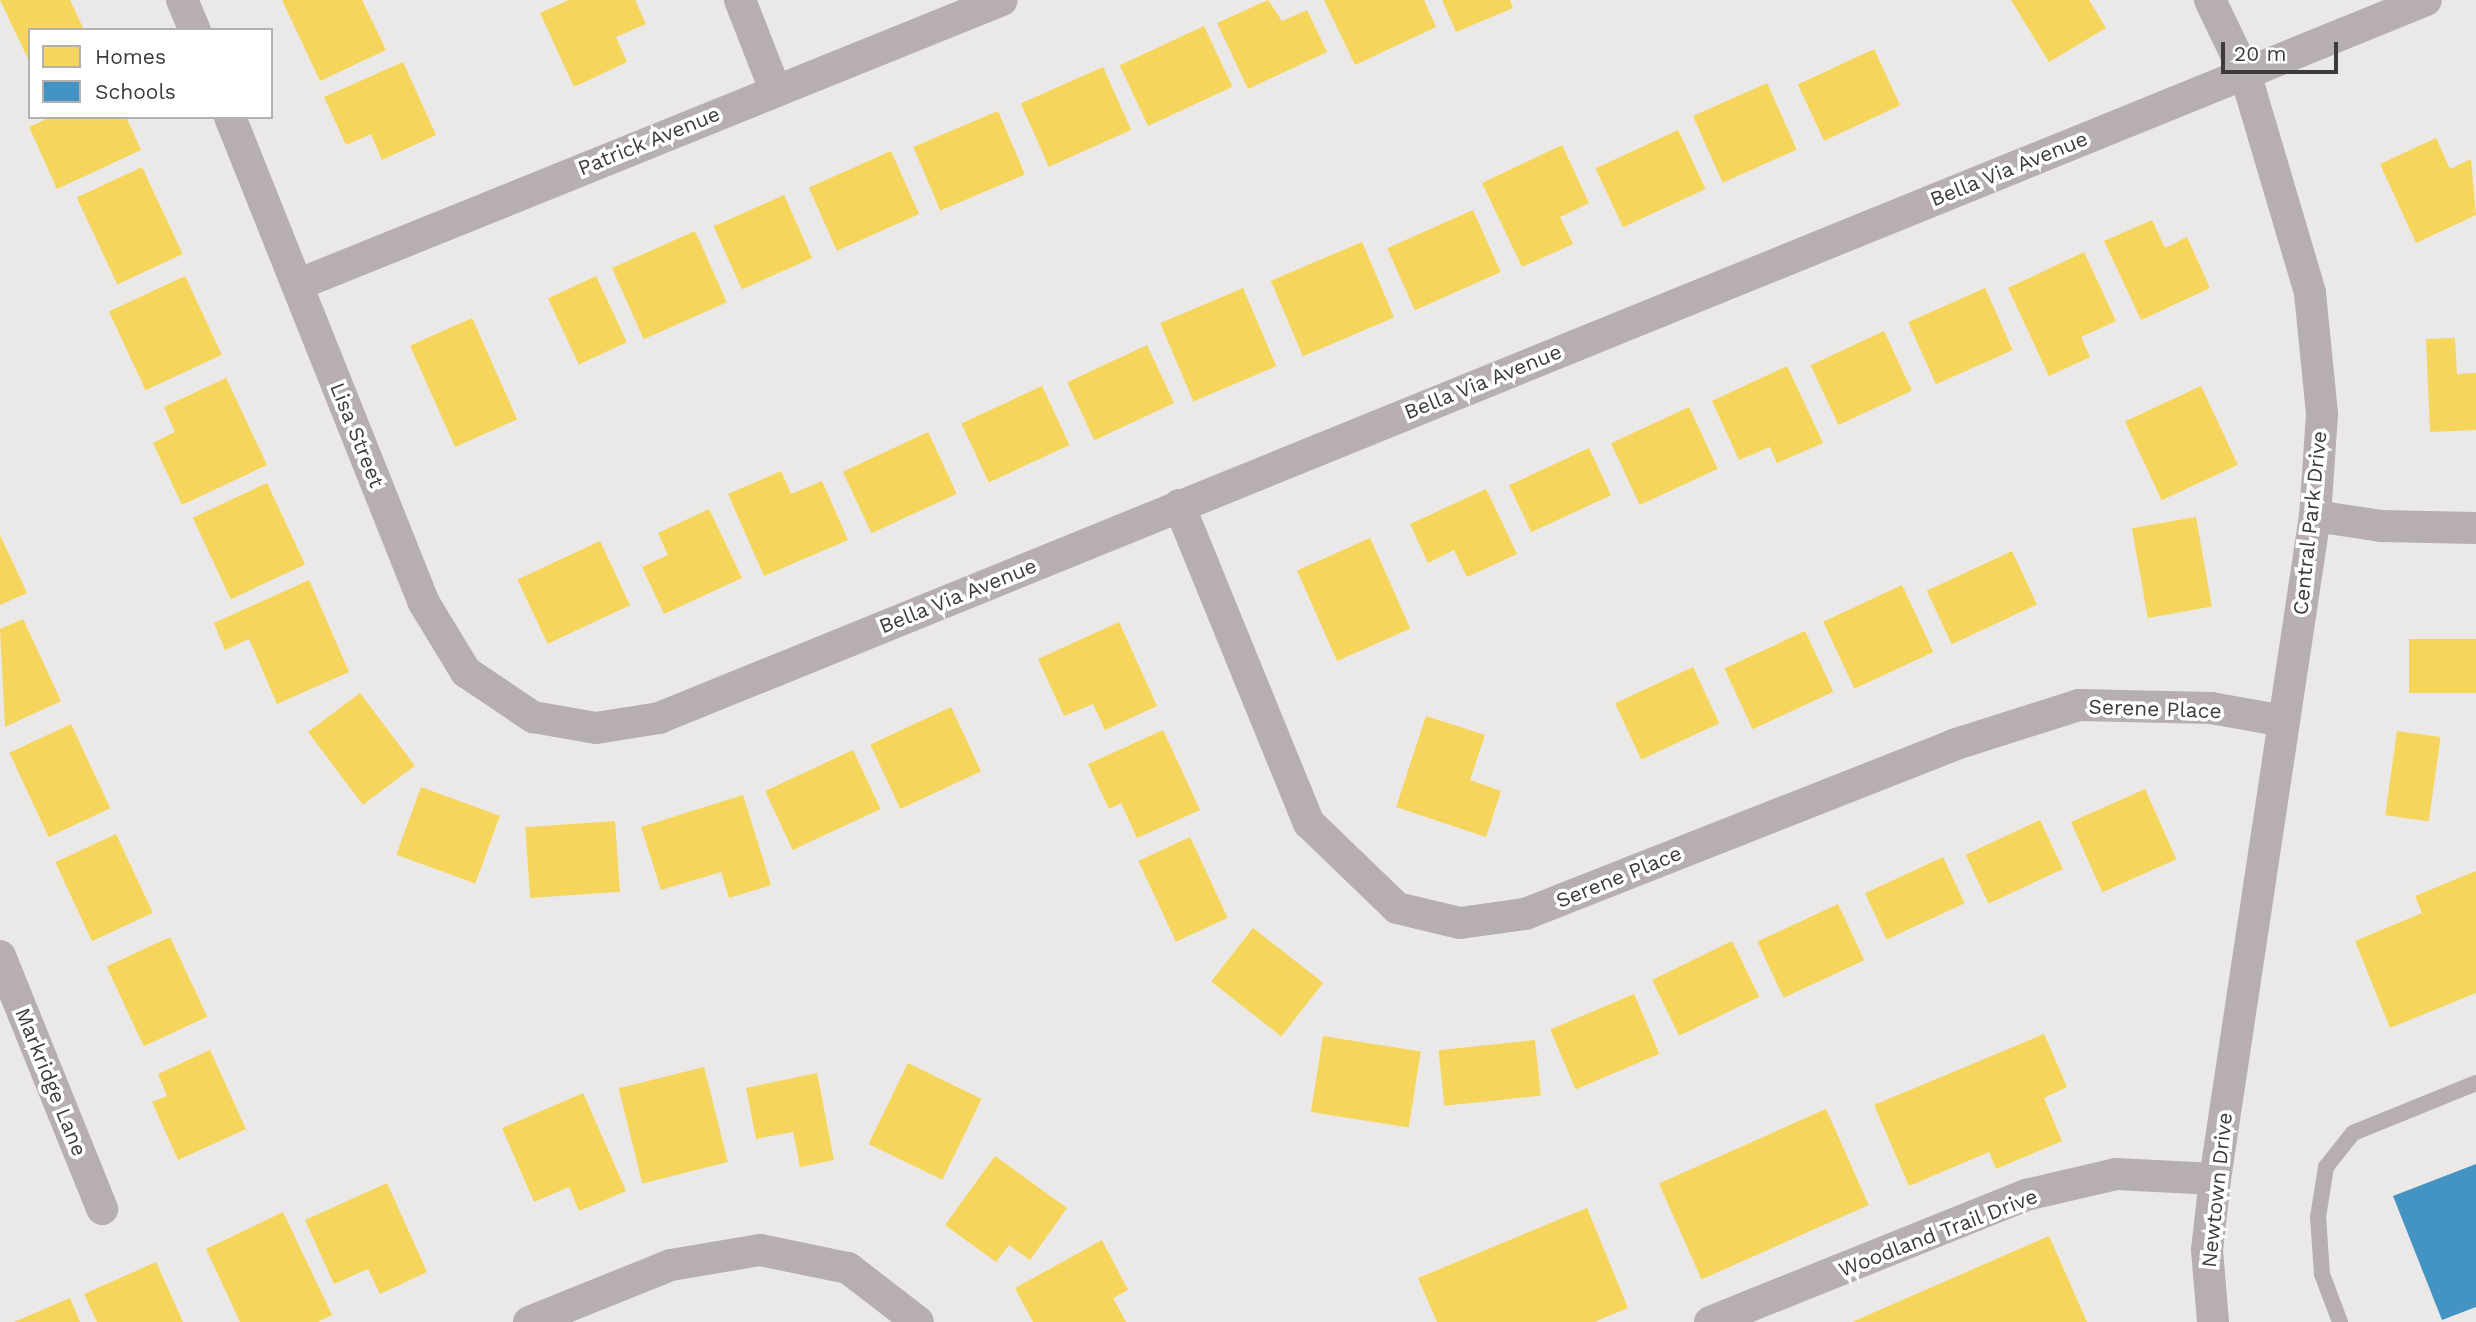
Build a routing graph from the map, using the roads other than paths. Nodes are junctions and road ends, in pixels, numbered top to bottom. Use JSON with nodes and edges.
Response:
{"nodes":[{"id":1,"x":182,"y":0,"type":"edge"},
{"id":2,"x":740,"y":0,"type":"edge"},
{"id":3,"x":1002,"y":0,"type":"edge"},
{"id":4,"x":2210,"y":0,"type":"edge"},
{"id":5,"x":2426,"y":0,"type":"edge"},
{"id":6,"x":194,"y":28,"type":"edge"},
{"id":7,"x":2245,"y":73,"type":"junction"},
{"id":8,"x":775,"y":90,"type":"junction"},
{"id":9,"x":231,"y":119,"type":"edge"},
{"id":10,"x":298,"y":285,"type":"junction"},
{"id":11,"x":1179,"y":505,"type":"junction"},
{"id":12,"x":2315,"y":516,"type":"junction"},
{"id":13,"x":2476,"y":528,"type":"edge"},
{"id":14,"x":533,"y":717,"type":"joint"},
{"id":15,"x":2284,"y":721,"type":"junction"},
{"id":16,"x":0,"y":956,"type":"edge"},
{"id":17,"x":2233,"y":1058,"type":"joint"},
{"id":18,"x":2476,"y":1083,"type":"edge"},
{"id":19,"x":2215,"y":1179,"type":"junction"},
{"id":20,"x":102,"y":1209,"type":"dead end"},
{"id":21,"x":529,"y":1322,"type":"edge"},
{"id":22,"x":918,"y":1322,"type":"edge"},
{"id":23,"x":1710,"y":1322,"type":"edge"},
{"id":24,"x":2213,"y":1322,"type":"edge"},
{"id":25,"x":2340,"y":1322,"type":"edge"}],
"edges":[{"from":1,"to":6,"type":"street"},
{"from":2,"to":8,"type":"street"},
{"from":3,"to":8,"type":"street","name":"Patrick Avenue"},
{"from":4,"to":7,"type":"street","name":"Central Park Drive"},
{"from":5,"to":7,"type":"street","name":"Bella Via Avenue"},
{"from":7,"to":11,"type":"street","name":"Bella Via Avenue"},
{"from":7,"to":12,"type":"street","name":"Central Park Drive"},
{"from":8,"to":10,"type":"street","name":"Patrick Avenue"},
{"from":9,"to":10,"type":"street","name":"Lisa Street"},
{"from":10,"to":14,"type":"street","name":"Lisa Street"},
{"from":11,"to":14,"type":"street","name":"Bella Via Avenue"},
{"from":11,"to":15,"type":"street","name":"Serene Place"},
{"from":12,"to":13,"type":"street"},
{"from":12,"to":15,"type":"street","name":"Central Park Drive"},
{"from":15,"to":17,"type":"street","name":"Central Park Drive"},
{"from":16,"to":20,"type":"street","name":"Markridge Lane"},
{"from":17,"to":19,"type":"street","name":"Newtown Drive"},
{"from":18,"to":25,"type":"lane"},
{"from":19,"to":23,"type":"street","name":"Woodland Trail Drive"},
{"from":19,"to":24,"type":"street","name":"Newtown Drive"},
{"from":21,"to":22,"type":"street"}]}
